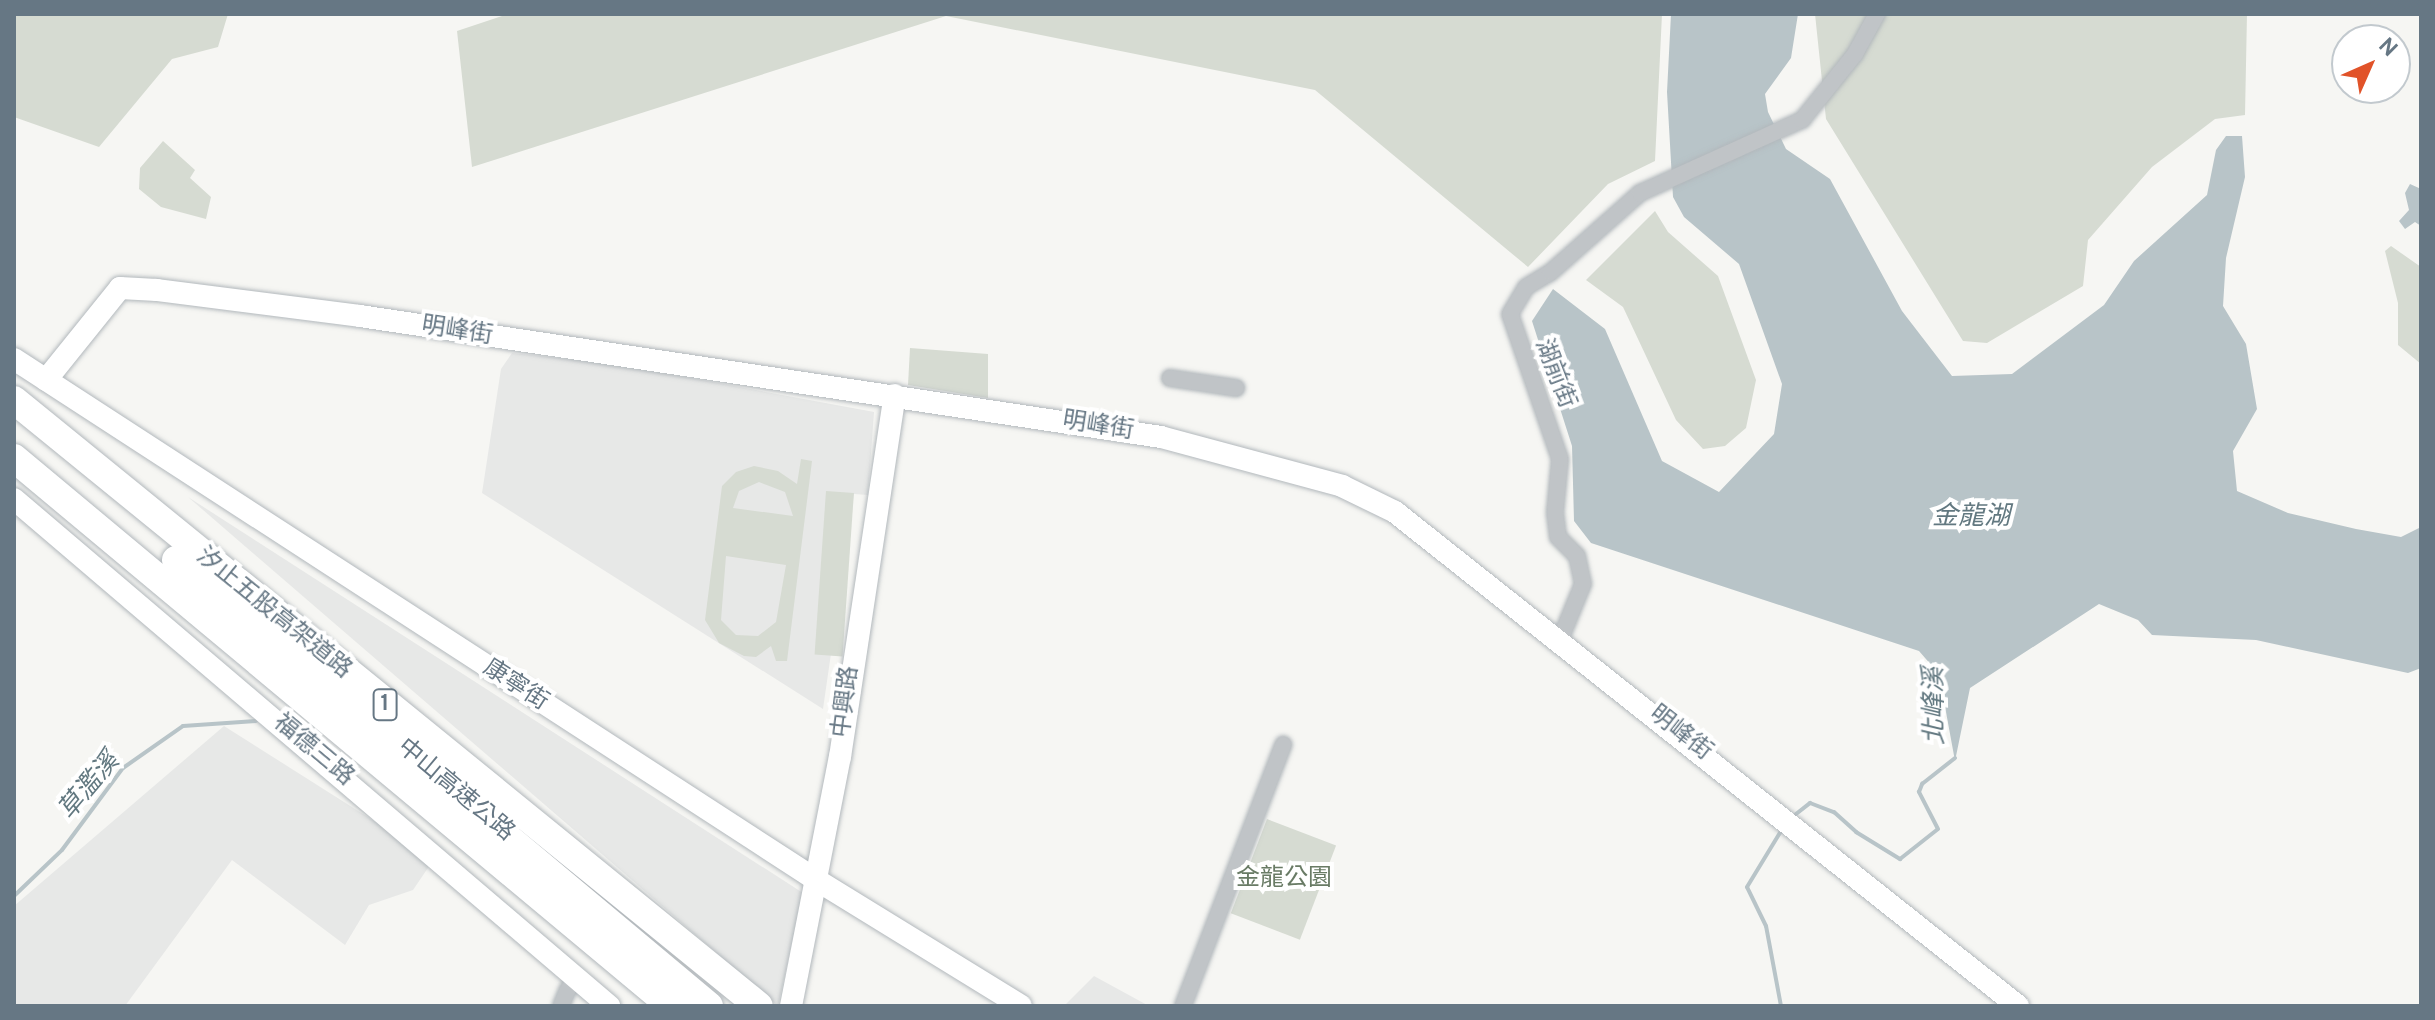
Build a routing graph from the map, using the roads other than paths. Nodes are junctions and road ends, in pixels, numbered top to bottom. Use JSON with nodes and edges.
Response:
{"nodes":[{"id":1,"x":1877,"y":14,"type":"edge"},
{"id":2,"x":14,"y":359,"type":"edge"},
{"id":3,"x":1170,"y":378,"type":"dead end"},
{"id":4,"x":46,"y":380,"type":"junction"},
{"id":5,"x":1236,"y":388,"type":"dead end"},
{"id":6,"x":895,"y":395,"type":"junction"},
{"id":7,"x":14,"y":400,"type":"edge"},
{"id":8,"x":14,"y":426,"type":"edge"},
{"id":9,"x":14,"y":458,"type":"edge"},
{"id":10,"x":14,"y":499,"type":"edge"},
{"id":11,"x":1560,"y":640,"type":"junction"},
{"id":12,"x":1283,"y":745,"type":"dead end"},
{"id":13,"x":818,"y":881,"type":"junction"},
{"id":14,"x":568,"y":989,"type":"dead end"},
{"id":15,"x":561,"y":1006,"type":"edge"},
{"id":16,"x":609,"y":1006,"type":"edge"},
{"id":17,"x":671,"y":1006,"type":"edge"},
{"id":18,"x":709,"y":1006,"type":"edge"},
{"id":19,"x":759,"y":1006,"type":"edge"},
{"id":20,"x":791,"y":1006,"type":"edge"},
{"id":21,"x":1021,"y":1006,"type":"edge"},
{"id":22,"x":1183,"y":1006,"type":"edge"},
{"id":23,"x":2018,"y":1006,"type":"edge"}],
"edges":[{"from":1,"to":11,"type":"street","name":"湖前街"},
{"from":2,"to":4,"type":"street","name":"康寧街"},
{"from":3,"to":5,"type":"street"},
{"from":4,"to":6,"type":"street","name":"明峰街"},
{"from":4,"to":13,"type":"street","name":"康寧街"},
{"from":6,"to":11,"type":"street","name":"明峰街"},
{"from":6,"to":13,"type":"street","name":"中興路"},
{"from":7,"to":19,"type":"highway","name":"汐止五股高架道路","number":"1"},
{"from":8,"to":18,"type":"highway","name":"中山高速公路","number":"1"},
{"from":9,"to":17,"type":"highway","name":"中山高速公路","number":"1"},
{"from":10,"to":16,"type":"street","name":"福德三路"},
{"from":11,"to":23,"type":"street","name":"明峰街"},
{"from":12,"to":22,"type":"street"},
{"from":13,"to":20,"type":"street","name":"中興路"},
{"from":13,"to":21,"type":"street","name":"康寧街"},
{"from":14,"to":15,"type":"street"}]}
